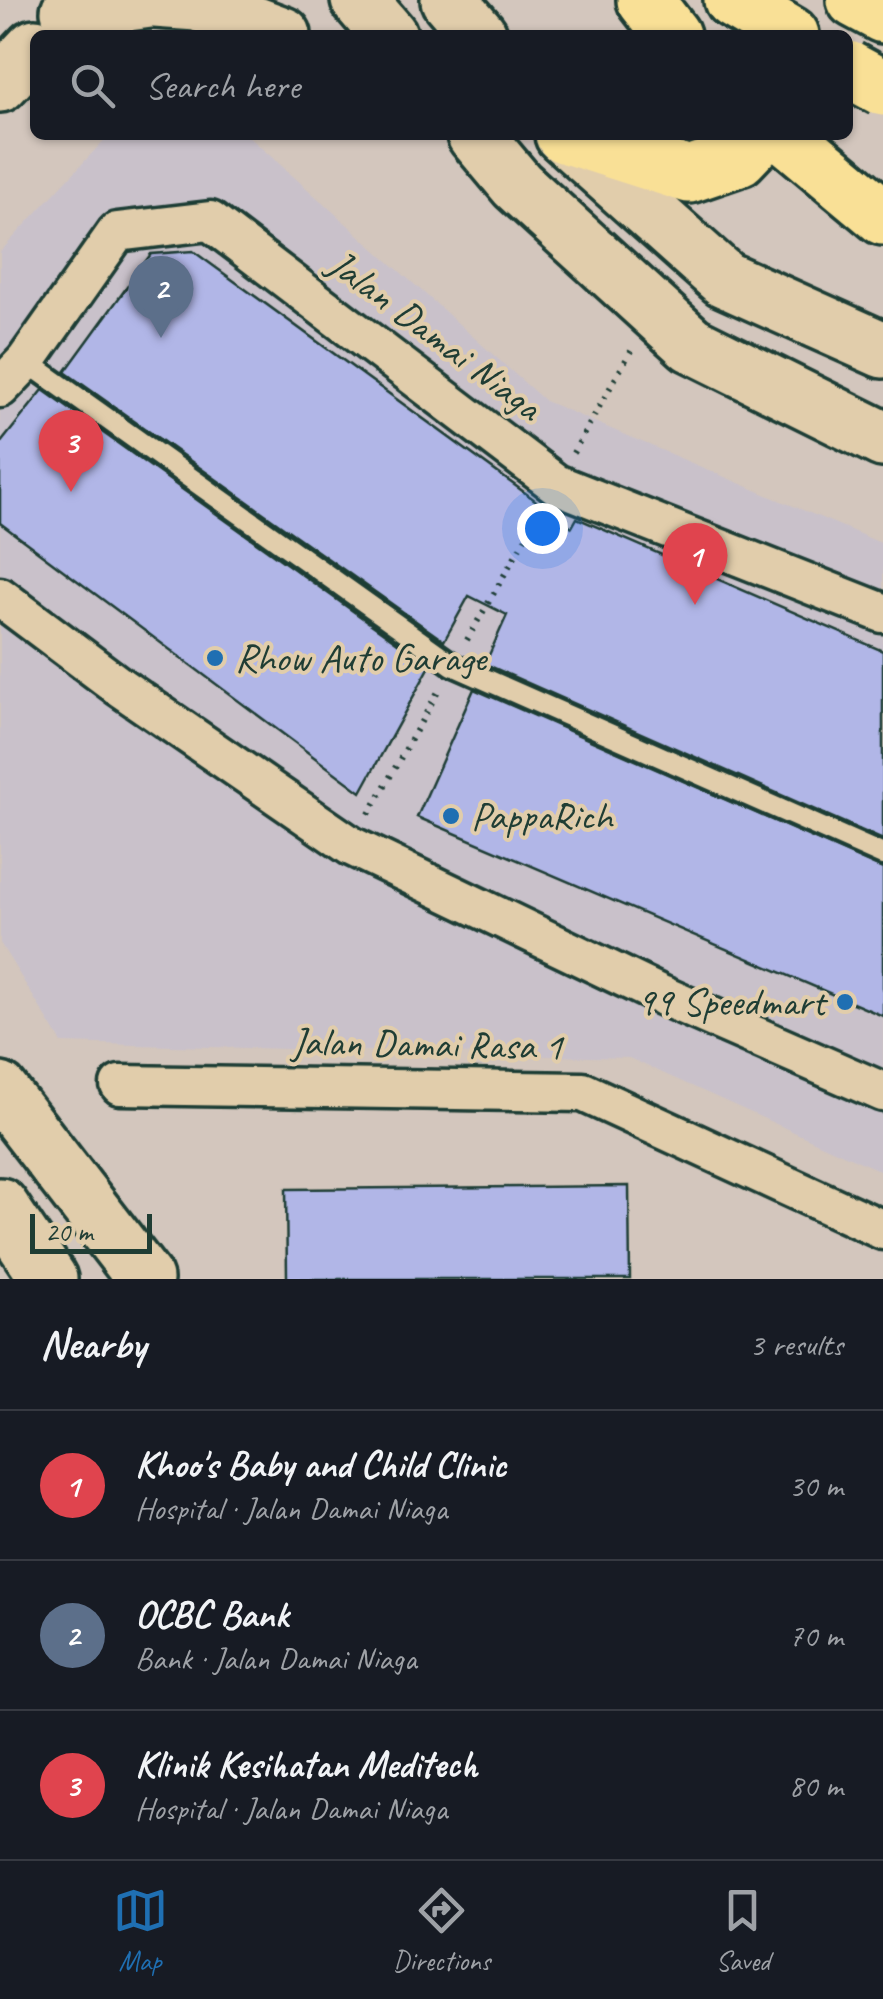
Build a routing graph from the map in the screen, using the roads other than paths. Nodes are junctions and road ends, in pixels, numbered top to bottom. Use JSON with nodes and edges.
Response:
{"nodes":[{"id":1,"x":152,"y":0,"type":"edge"},
{"id":2,"x":360,"y":0,"type":"edge"},
{"id":3,"x":450,"y":0,"type":"edge"},
{"id":4,"x":645,"y":0,"type":"edge"},
{"id":5,"x":732,"y":0,"type":"edge"},
{"id":6,"x":855,"y":0,"type":"edge"},
{"id":7,"x":883,"y":15,"type":"edge"},
{"id":8,"x":59,"y":23,"type":"edge"},
{"id":9,"x":270,"y":30,"type":"edge"},
{"id":10,"x":386,"y":30,"type":"edge"},
{"id":11,"x":475,"y":30,"type":"edge"},
{"id":12,"x":668,"y":30,"type":"edge"},
{"id":13,"x":783,"y":30,"type":"edge"},
{"id":14,"x":30,"y":53,"type":"edge"},
{"id":15,"x":853,"y":72,"type":"edge"},
{"id":16,"x":883,"y":72,"type":"edge"},
{"id":17,"x":853,"y":76,"type":"edge"},
{"id":18,"x":0,"y":84,"type":"edge"},
{"id":19,"x":883,"y":88,"type":"edge"},
{"id":20,"x":479,"y":140,"type":"edge"},
{"id":21,"x":570,"y":140,"type":"edge"},
{"id":22,"x":580,"y":140,"type":"edge"},
{"id":23,"x":756,"y":140,"type":"edge"},
{"id":24,"x":791,"y":140,"type":"edge"},
{"id":25,"x":883,"y":217,"type":"edge"},
{"id":26,"x":883,"y":350,"type":"edge"},
{"id":27,"x":26,"y":361,"type":"junction"},
{"id":28,"x":0,"y":388,"type":"edge"},
{"id":29,"x":861,"y":429,"type":"edge"},
{"id":30,"x":883,"y":462,"type":"edge"},
{"id":31,"x":822,"y":588,"type":"junction"},
{"id":32,"x":0,"y":597,"type":"edge"},
{"id":33,"x":883,"y":598,"type":"edge"},
{"id":34,"x":883,"y":612,"type":"edge"},
{"id":35,"x":883,"y":856,"type":"edge"},
{"id":36,"x":120,"y":1084,"type":"dead end"},
{"id":37,"x":0,"y":1090,"type":"edge"},
{"id":38,"x":883,"y":1092,"type":"edge"},
{"id":39,"x":0,"y":1206,"type":"edge"},
{"id":40,"x":883,"y":1230,"type":"edge"},
{"id":41,"x":49,"y":1279,"type":"edge"},
{"id":42,"x":145,"y":1279,"type":"edge"}],
"edges":[{"from":1,"to":8,"type":"main road"},
{"from":1,"to":9,"type":"main road"},
{"from":2,"to":10,"type":"main road"},
{"from":3,"to":11,"type":"main road"},
{"from":4,"to":12,"type":"highway"},
{"from":5,"to":13,"type":"highway"},
{"from":6,"to":7,"type":"highway"},
{"from":14,"to":18,"type":"main road"},
{"from":15,"to":19,"type":"highway","bridge":true},
{"from":16,"to":17,"type":"highway"},
{"from":20,"to":29,"type":"main road"},
{"from":21,"to":26,"type":"main road"},
{"from":22,"to":23,"type":"highway"},
{"from":24,"to":25,"type":"highway"},
{"from":27,"to":28,"type":"street","name":"Jalan Damai Niaga"},
{"from":27,"to":31,"type":"street","name":"Jalan Damai Niaga"},
{"from":27,"to":35,"type":"lane"},
{"from":29,"to":30,"type":"lane"},
{"from":31,"to":33,"type":"lane"},
{"from":31,"to":34,"type":"street","name":"Jalan Damai Niaga"},
{"from":32,"to":38,"type":"street"},
{"from":36,"to":40,"type":"street","name":"Jalan Damai Rasa 1"},
{"from":37,"to":42,"type":"main road"},
{"from":39,"to":41,"type":"main road"}]}
